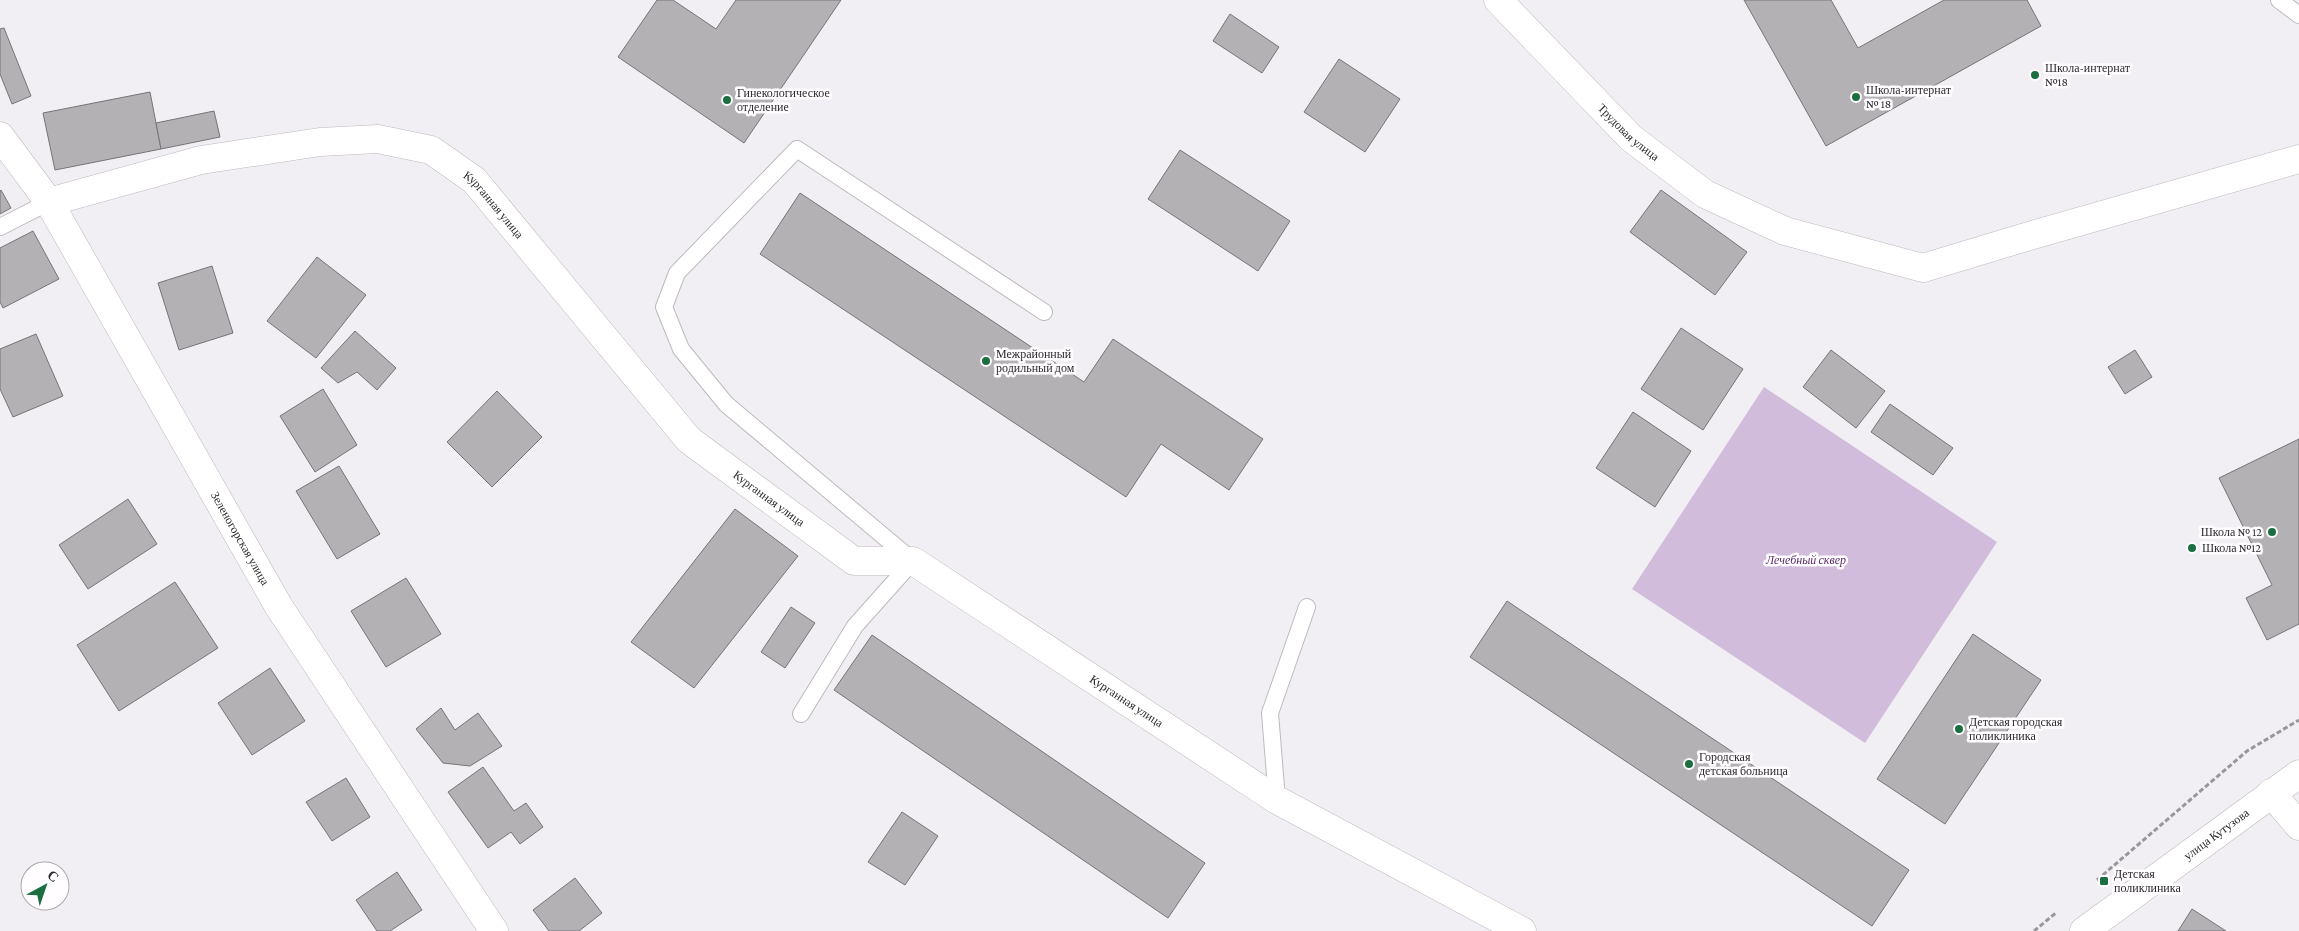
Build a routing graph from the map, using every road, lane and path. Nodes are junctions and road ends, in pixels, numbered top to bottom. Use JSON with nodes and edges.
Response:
{"nodes":[{"id":1,"x":1498,"y":0,"type":"edge"},
{"id":2,"x":2279,"y":0,"type":"edge"},
{"id":3,"x":2299,"y":15,"type":"edge"},
{"id":4,"x":0,"y":136,"type":"edge"},
{"id":5,"x":2299,"y":160,"type":"edge"},
{"id":6,"x":49,"y":202,"type":"junction"},
{"id":7,"x":0,"y":227,"type":"edge"},
{"id":8,"x":1044,"y":312,"type":"dead end"},
{"id":9,"x":913,"y":562,"type":"junction"},
{"id":10,"x":1307,"y":607,"type":"dead end"},
{"id":11,"x":801,"y":714,"type":"dead end"},
{"id":12,"x":2299,"y":720,"type":"edge"},
{"id":13,"x":2299,"y":774,"type":"edge"},
{"id":14,"x":2271,"y":793,"type":"junction"},
{"id":15,"x":1277,"y":800,"type":"junction"},
{"id":16,"x":2299,"y":826,"type":"edge"},
{"id":17,"x":2095,"y":881,"type":"dead end"},
{"id":18,"x":2065,"y":906,"type":"dead end"},
{"id":19,"x":494,"y":931,"type":"edge"},
{"id":20,"x":1522,"y":931,"type":"edge"},
{"id":21,"x":2034,"y":931,"type":"edge"},
{"id":22,"x":2084,"y":931,"type":"edge"}],
"edges":[{"from":1,"to":5,"type":"street","name":"Трудовая улица"},
{"from":2,"to":3,"type":"lane"},
{"from":4,"to":6,"type":"street","name":"Зеленогорская улица"},
{"from":6,"to":7,"type":"lane"},
{"from":6,"to":9,"type":"street","name":"Курганная улица"},
{"from":6,"to":19,"type":"street","name":"Зеленогорская улица"},
{"from":8,"to":9,"type":"lane"},
{"from":9,"to":11,"type":"lane"},
{"from":9,"to":15,"type":"street","name":"Курганная улица"},
{"from":10,"to":15,"type":"lane"},
{"from":12,"to":17,"type":"path"},
{"from":13,"to":14,"type":"street","name":"улица Кутузова"},
{"from":14,"to":16,"type":"street"},
{"from":14,"to":22,"type":"street","name":"улица Кутузова"},
{"from":15,"to":20,"type":"street","name":"Курганная улица"},
{"from":18,"to":21,"type":"path"}]}
